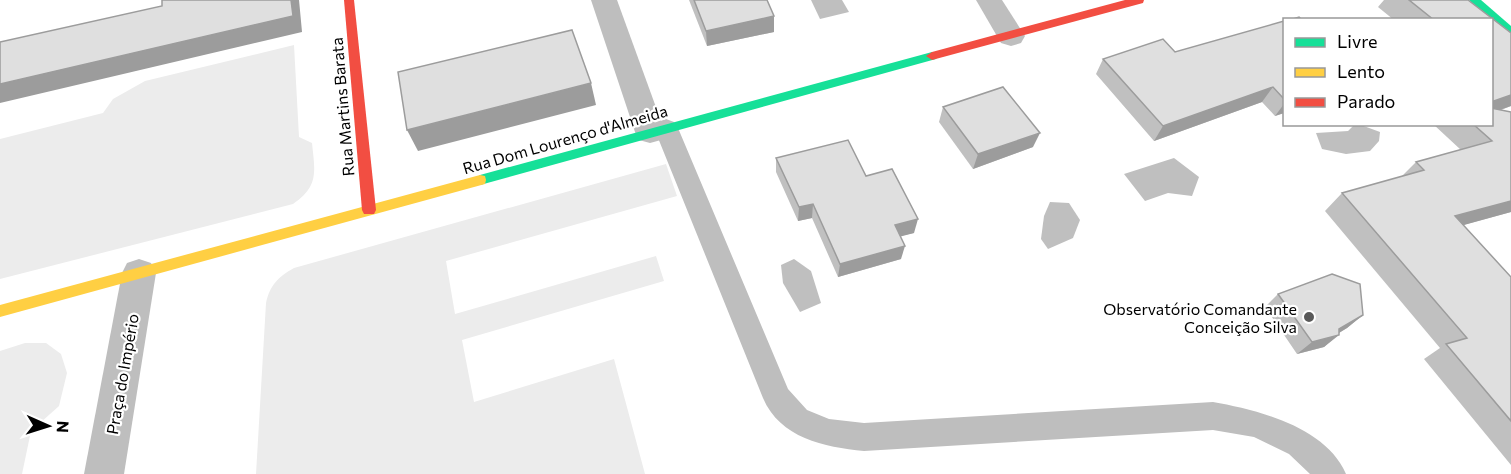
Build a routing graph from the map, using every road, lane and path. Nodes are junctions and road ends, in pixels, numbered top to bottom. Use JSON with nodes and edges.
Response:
{"nodes":[{"id":1,"x":349,"y":0,"type":"edge"},
{"id":2,"x":604,"y":0,"type":"edge"},
{"id":3,"x":988,"y":0,"type":"edge"},
{"id":4,"x":1140,"y":0,"type":"edge"},
{"id":5,"x":1474,"y":0,"type":"edge"},
{"id":6,"x":1511,"y":32,"type":"edge"},
{"id":7,"x":1011,"y":36,"type":"junction"},
{"id":8,"x":658,"y":130,"type":"junction"},
{"id":9,"x":369,"y":210,"type":"junction"},
{"id":10,"x":139,"y":273,"type":"junction"},
{"id":11,"x":0,"y":311,"type":"edge"},
{"id":12,"x":104,"y":474,"type":"edge"},
{"id":13,"x":1331,"y":474,"type":"edge"}],
"edges":[{"from":1,"to":9,"type":"street","name":"Rua Martins Barata"},
{"from":2,"to":8,"type":"street"},
{"from":3,"to":7,"type":"street"},
{"from":4,"to":7,"type":"street","name":"Rua Dom Lourenço d'Almeida"},
{"from":5,"to":6,"type":"street"},
{"from":7,"to":8,"type":"street","name":"Rua Dom Lourenço d'Almeida"},
{"from":8,"to":9,"type":"street","name":"Rua Dom Lourenço d'Almeida"},
{"from":8,"to":13,"type":"lane"},
{"from":9,"to":10,"type":"street","name":"Rua Dom Lourenço d'Almeida"},
{"from":10,"to":11,"type":"street","name":"Rua Dom Lourenço d'Almeida"},
{"from":10,"to":12,"type":"street","name":"Praça do Império"}]}
